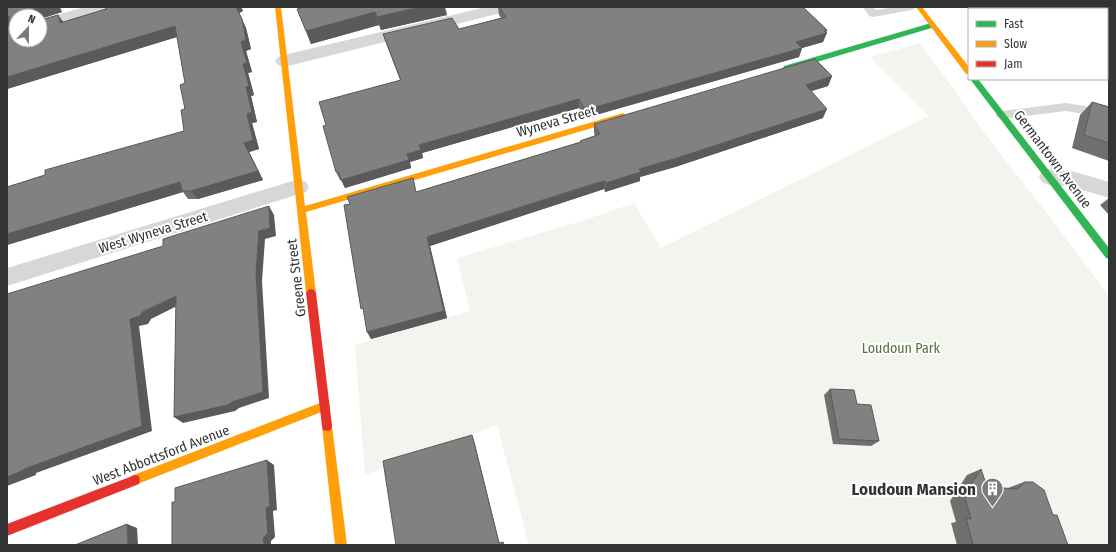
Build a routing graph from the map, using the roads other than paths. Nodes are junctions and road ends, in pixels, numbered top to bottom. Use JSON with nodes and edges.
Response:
{"nodes":[{"id":1,"x":102,"y":7,"type":"edge"},
{"id":2,"x":278,"y":7,"type":"edge"},
{"id":3,"x":507,"y":7,"type":"edge"},
{"id":4,"x":868,"y":7,"type":"edge"},
{"id":5,"x":912,"y":7,"type":"edge"},
{"id":6,"x":919,"y":7,"type":"edge"},
{"id":7,"x":48,"y":23,"type":"edge"},
{"id":8,"x":932,"y":25,"type":"junction"},
{"id":9,"x":284,"y":61,"type":"junction"},
{"id":10,"x":780,"y":70,"type":"edge"},
{"id":11,"x":968,"y":71,"type":"edge"},
{"id":12,"x":975,"y":80,"type":"edge"},
{"id":13,"x":636,"y":112,"type":"edge"},
{"id":14,"x":1109,"y":114,"type":"edge"},
{"id":15,"x":1002,"y":116,"type":"junction"},
{"id":16,"x":1049,"y":177,"type":"junction"},
{"id":17,"x":299,"y":187,"type":"junction"},
{"id":18,"x":1109,"y":190,"type":"edge"},
{"id":19,"x":302,"y":210,"type":"junction"},
{"id":20,"x":1109,"y":256,"type":"edge"},
{"id":21,"x":7,"y":277,"type":"edge"},
{"id":22,"x":325,"y":406,"type":"junction"},
{"id":23,"x":7,"y":530,"type":"edge"},
{"id":24,"x":341,"y":545,"type":"edge"}],
"edges":[{"from":1,"to":7,"type":"street"},
{"from":2,"to":9,"type":"street","name":"Greene Street"},
{"from":3,"to":9,"type":"street"},
{"from":4,"to":5,"type":"lane"},
{"from":6,"to":8,"type":"street"},
{"from":8,"to":10,"type":"street"},
{"from":8,"to":11,"type":"street"},
{"from":9,"to":17,"type":"street","name":"Greene Street"},
{"from":12,"to":15,"type":"street","name":"Germantown Avenue"},
{"from":13,"to":19,"type":"street","name":"Wyneva Street"},
{"from":14,"to":15,"type":"lane"},
{"from":15,"to":16,"type":"street","name":"Germantown Avenue"},
{"from":16,"to":18,"type":"street"},
{"from":16,"to":20,"type":"street","name":"Germantown Avenue"},
{"from":17,"to":19,"type":"street","name":"Greene Street"},
{"from":17,"to":21,"type":"street","name":"West Wyneva Street"},
{"from":19,"to":22,"type":"street","name":"Greene Street"},
{"from":22,"to":23,"type":"street","name":"West Abbottsford Avenue"},
{"from":22,"to":24,"type":"street","name":"Greene Street"}]}
